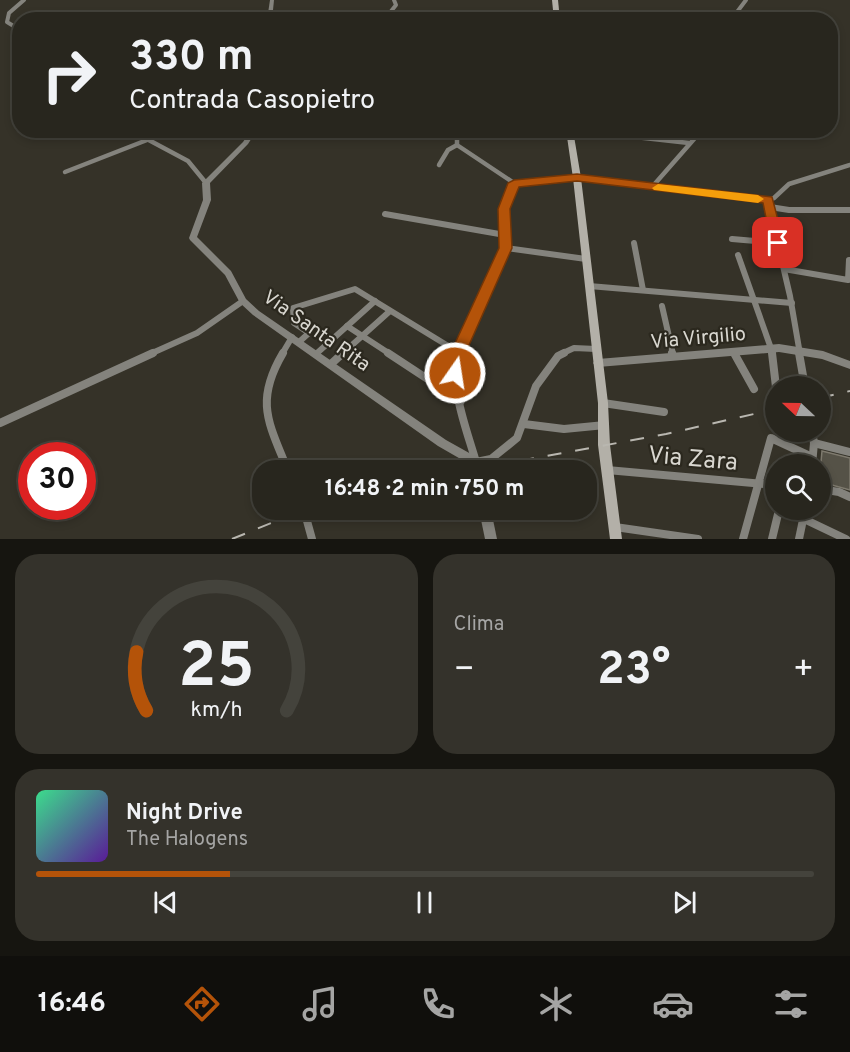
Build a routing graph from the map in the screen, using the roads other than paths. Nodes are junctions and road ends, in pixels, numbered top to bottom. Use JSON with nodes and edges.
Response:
{"nodes":[{"id":1,"x":24,"y":0,"type":"edge"},
{"id":2,"x":12,"y":25,"type":"edge"},
{"id":3,"x":144,"y":138,"type":"edge"},
{"id":4,"x":248,"y":138,"type":"edge"},
{"id":5,"x":457,"y":138,"type":"edge"},
{"id":6,"x":571,"y":138,"type":"edge"},
{"id":7,"x":643,"y":138,"type":"edge"},
{"id":8,"x":693,"y":138,"type":"edge"},
{"id":9,"x":147,"y":140,"type":"junction"},
{"id":10,"x":688,"y":143,"type":"junction"},
{"id":11,"x":457,"y":144,"type":"junction"},
{"id":12,"x":439,"y":165,"type":"dead end"},
{"id":13,"x":850,"y":165,"type":"edge"},
{"id":14,"x":65,"y":172,"type":"dead end"},
{"id":15,"x":577,"y":178,"type":"junction"},
{"id":16,"x":206,"y":183,"type":"junction"},
{"id":17,"x":514,"y":183,"type":"junction"},
{"id":18,"x":652,"y":187,"type":"junction"},
{"id":19,"x":769,"y":204,"type":"junction"},
{"id":20,"x":850,"y":210,"type":"edge"},
{"id":21,"x":385,"y":214,"type":"dead end"},
{"id":22,"x":505,"y":235,"type":"junction"},
{"id":23,"x":732,"y":239,"type":"dead end"},
{"id":24,"x":634,"y":243,"type":"dead end"},
{"id":25,"x":778,"y":243,"type":"junction"},
{"id":26,"x":506,"y":248,"type":"junction"},
{"id":27,"x":738,"y":255,"type":"dead end"},
{"id":28,"x":586,"y":259,"type":"junction"},
{"id":29,"x":849,"y":260,"type":"edge"},
{"id":30,"x":784,"y":269,"type":"junction"},
{"id":31,"x":589,"y":286,"type":"junction"},
{"id":32,"x":643,"y":290,"type":"junction"},
{"id":33,"x":753,"y":300,"type":"junction"},
{"id":34,"x":243,"y":301,"type":"junction"},
{"id":35,"x":375,"y":301,"type":"junction"},
{"id":36,"x":792,"y":303,"type":"junction"},
{"id":37,"x":662,"y":306,"type":"dead end"},
{"id":38,"x":390,"y":310,"type":"junction"},
{"id":39,"x":347,"y":326,"type":"junction"},
{"id":40,"x":362,"y":336,"type":"junction"},
{"id":41,"x":295,"y":339,"type":"junction"},
{"id":42,"x":596,"y":349,"type":"junction"},
{"id":43,"x":772,"y":349,"type":"junction"},
{"id":44,"x":801,"y":351,"type":"junction"},
{"id":45,"x":458,"y":352,"type":"junction"},
{"id":46,"x":733,"y":352,"type":"junction"},
{"id":47,"x":316,"y":354,"type":"junction"},
{"id":48,"x":673,"y":356,"type":"junction"},
{"id":49,"x":598,"y":363,"type":"junction"},
{"id":50,"x":331,"y":364,"type":"junction"},
{"id":51,"x":850,"y":365,"type":"edge"},
{"id":52,"x":775,"y":376,"type":"edge"},
{"id":53,"x":804,"y":376,"type":"edge"},
{"id":54,"x":754,"y":389,"type":"dead end"},
{"id":55,"x":461,"y":401,"type":"junction"},
{"id":56,"x":603,"y":403,"type":"junction"},
{"id":57,"x":664,"y":412,"type":"dead end"},
{"id":58,"x":0,"y":423,"type":"edge"},
{"id":59,"x":524,"y":424,"type":"junction"},
{"id":60,"x":605,"y":425,"type":"junction"},
{"id":61,"x":814,"y":443,"type":"joint"},
{"id":62,"x":850,"y":452,"type":"edge"},
{"id":63,"x":766,"y":454,"type":"edge"},
{"id":64,"x":800,"y":454,"type":"edge"},
{"id":65,"x":813,"y":454,"type":"edge"},
{"id":66,"x":765,"y":459,"type":"edge"},
{"id":67,"x":284,"y":460,"type":"edge"},
{"id":68,"x":468,"y":460,"type":"edge"},
{"id":69,"x":476,"y":460,"type":"edge"},
{"id":70,"x":489,"y":460,"type":"edge"},
{"id":71,"x":607,"y":470,"type":"junction"},
{"id":72,"x":758,"y":483,"type":"junction"},
{"id":73,"x":765,"y":484,"type":"edge"},
{"id":74,"x":831,"y":491,"type":"edge"},
{"id":75,"x":850,"y":497,"type":"edge"},
{"id":76,"x":307,"y":520,"type":"edge"},
{"id":77,"x":487,"y":520,"type":"edge"},
{"id":78,"x":777,"y":520,"type":"edge"},
{"id":79,"x":804,"y":520,"type":"edge"},
{"id":80,"x":815,"y":520,"type":"edge"},
{"id":81,"x":615,"y":533,"type":"edge"},
{"id":82,"x":312,"y":539,"type":"edge"},
{"id":83,"x":490,"y":539,"type":"edge"},
{"id":84,"x":698,"y":539,"type":"edge"},
{"id":85,"x":743,"y":539,"type":"edge"},
{"id":86,"x":772,"y":539,"type":"edge"},
{"id":87,"x":799,"y":539,"type":"edge"},
{"id":88,"x":846,"y":539,"type":"edge"}],
"edges":[{"from":1,"to":2,"type":"street"},
{"from":3,"to":9,"type":"street"},
{"from":4,"to":16,"type":"street"},
{"from":5,"to":11,"type":"street"},
{"from":6,"to":15,"type":"main road"},
{"from":7,"to":10,"type":"street"},
{"from":8,"to":10,"type":"street"},
{"from":9,"to":14,"type":"street"},
{"from":9,"to":16,"type":"street"},
{"from":10,"to":18,"type":"street"},
{"from":11,"to":12,"type":"street"},
{"from":11,"to":17,"type":"street"},
{"from":13,"to":19,"type":"street"},
{"from":15,"to":17,"type":"street"},
{"from":15,"to":18,"type":"street"},
{"from":15,"to":28,"type":"main road"},
{"from":16,"to":34,"type":"street","name":"Via Santa Rita"},
{"from":17,"to":22,"type":"street"},
{"from":18,"to":19,"type":"street"},
{"from":19,"to":20,"type":"street"},
{"from":19,"to":25,"type":"street"},
{"from":21,"to":22,"type":"street"},
{"from":22,"to":26,"type":"street"},
{"from":23,"to":25,"type":"street"},
{"from":24,"to":32,"type":"street"},
{"from":25,"to":30,"type":"street"},
{"from":26,"to":28,"type":"street"},
{"from":26,"to":45,"type":"street"},
{"from":27,"to":33,"type":"street"},
{"from":28,"to":31,"type":"main road"},
{"from":29,"to":30,"type":"street"},
{"from":30,"to":36,"type":"street"},
{"from":31,"to":32,"type":"street"},
{"from":31,"to":42,"type":"main road"},
{"from":32,"to":33,"type":"street"},
{"from":33,"to":36,"type":"street"},
{"from":33,"to":43,"type":"street"},
{"from":34,"to":41,"type":"street","name":"Via Santa Rita"},
{"from":34,"to":58,"type":"street"},
{"from":35,"to":38,"type":"street"},
{"from":35,"to":39,"type":"street"},
{"from":35,"to":41,"type":"street"},
{"from":36,"to":44,"type":"street"},
{"from":37,"to":48,"type":"street"},
{"from":38,"to":40,"type":"street"},
{"from":38,"to":45,"type":"street"},
{"from":39,"to":40,"type":"street"},
{"from":39,"to":47,"type":"street"},
{"from":40,"to":50,"type":"street"},
{"from":40,"to":55,"type":"street"},
{"from":41,"to":47,"type":"street","name":"Via Santa Rita"},
{"from":41,"to":67,"type":"street"},
{"from":42,"to":49,"type":"main road"},
{"from":42,"to":59,"type":"street"},
{"from":43,"to":44,"type":"street","name":"Via Virgilio"},
{"from":43,"to":46,"type":"street","name":"Via Virgilio"},
{"from":43,"to":52,"type":"street"},
{"from":44,"to":51,"type":"street","name":"Via Virgilio"},
{"from":44,"to":53,"type":"street"},
{"from":45,"to":55,"type":"street"},
{"from":46,"to":48,"type":"street","name":"Via Virgilio"},
{"from":46,"to":54,"type":"street"},
{"from":47,"to":50,"type":"street","name":"Via Santa Rita"},
{"from":48,"to":49,"type":"street","name":"Via Virgilio"},
{"from":49,"to":56,"type":"main road"},
{"from":50,"to":68,"type":"street","name":"Via Santa Rita"},
{"from":55,"to":69,"type":"street"},
{"from":56,"to":57,"type":"street"},
{"from":56,"to":60,"type":"main road"},
{"from":59,"to":60,"type":"street"},
{"from":59,"to":70,"type":"street"},
{"from":60,"to":71,"type":"main road"},
{"from":61,"to":62,"type":"street"},
{"from":61,"to":65,"type":"street"},
{"from":63,"to":64,"type":"street"},
{"from":66,"to":72,"type":"street"},
{"from":71,"to":72,"type":"street","name":"Via Zara"},
{"from":71,"to":81,"type":"main road"},
{"from":72,"to":73,"type":"street","name":"Via Zara"},
{"from":72,"to":85,"type":"street"},
{"from":74,"to":75,"type":"street"},
{"from":76,"to":82,"type":"street"},
{"from":77,"to":83,"type":"street"},
{"from":78,"to":86,"type":"street"},
{"from":79,"to":87,"type":"street"},
{"from":80,"to":88,"type":"street"},
{"from":81,"to":84,"type":"street"}]}
